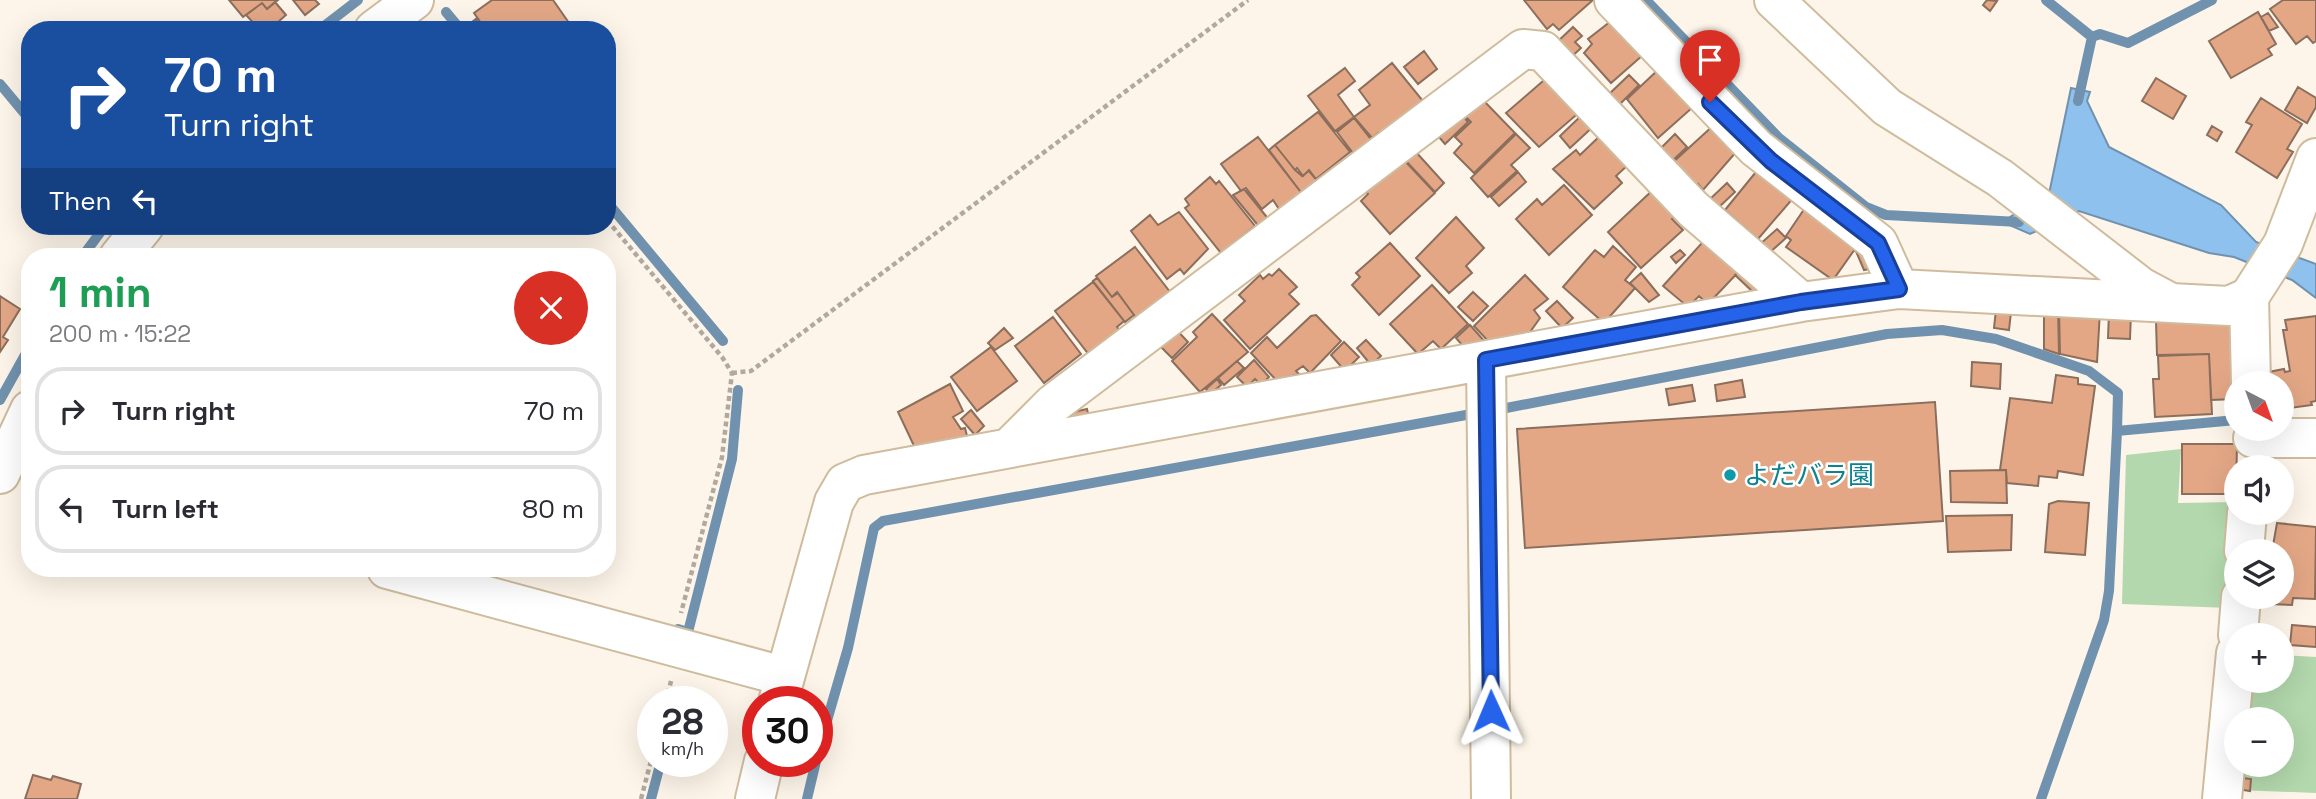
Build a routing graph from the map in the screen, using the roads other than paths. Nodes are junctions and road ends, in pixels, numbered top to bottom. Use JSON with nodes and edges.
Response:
{"nodes":[{"id":1,"x":414,"y":0,"type":"edge"},
{"id":2,"x":1614,"y":0,"type":"edge"},
{"id":3,"x":1774,"y":0,"type":"edge"},
{"id":4,"x":386,"y":21,"type":"edge"},
{"id":5,"x":2316,"y":158,"type":"edge"},
{"id":6,"x":2256,"y":288,"type":"junction"},
{"id":7,"x":1899,"y":289,"type":"junction"},
{"id":8,"x":1801,"y":302,"type":"junction"},
{"id":9,"x":2171,"y":303,"type":"junction"},
{"id":10,"x":1486,"y":360,"type":"junction"},
{"id":11,"x":2252,"y":371,"type":"edge"},
{"id":12,"x":21,"y":429,"type":"edge"},
{"id":13,"x":2316,"y":438,"type":"edge"},
{"id":14,"x":2294,"y":439,"type":"edge"},
{"id":15,"x":1010,"y":447,"type":"junction"},
{"id":16,"x":0,"y":473,"type":"edge"},
{"id":17,"x":21,"y":479,"type":"edge"},
{"id":18,"x":413,"y":577,"type":"edge"},
{"id":19,"x":771,"y":686,"type":"edge"},
{"id":20,"x":782,"y":686,"type":"edge"},
{"id":21,"x":2232,"y":693,"type":"edge"},
{"id":22,"x":760,"y":777,"type":"edge"},
{"id":23,"x":755,"y":799,"type":"edge"},
{"id":24,"x":1491,"y":799,"type":"edge"},
{"id":25,"x":2222,"y":799,"type":"edge"}],
"edges":[{"from":1,"to":4,"type":"street"},
{"from":2,"to":7,"type":"street"},
{"from":3,"to":9,"type":"street"},
{"from":5,"to":6,"type":"street"},
{"from":6,"to":9,"type":"street"},
{"from":6,"to":11,"type":"street"},
{"from":7,"to":8,"type":"street"},
{"from":7,"to":9,"type":"street"},
{"from":8,"to":10,"type":"street"},
{"from":8,"to":15,"type":"street"},
{"from":10,"to":15,"type":"street"},
{"from":10,"to":24,"type":"street"},
{"from":12,"to":16,"type":"street"},
{"from":13,"to":14,"type":"street"},
{"from":15,"to":20,"type":"street"},
{"from":16,"to":17,"type":"street"},
{"from":18,"to":19,"type":"street"},
{"from":21,"to":25,"type":"street"},
{"from":22,"to":23,"type":"street"}]}
